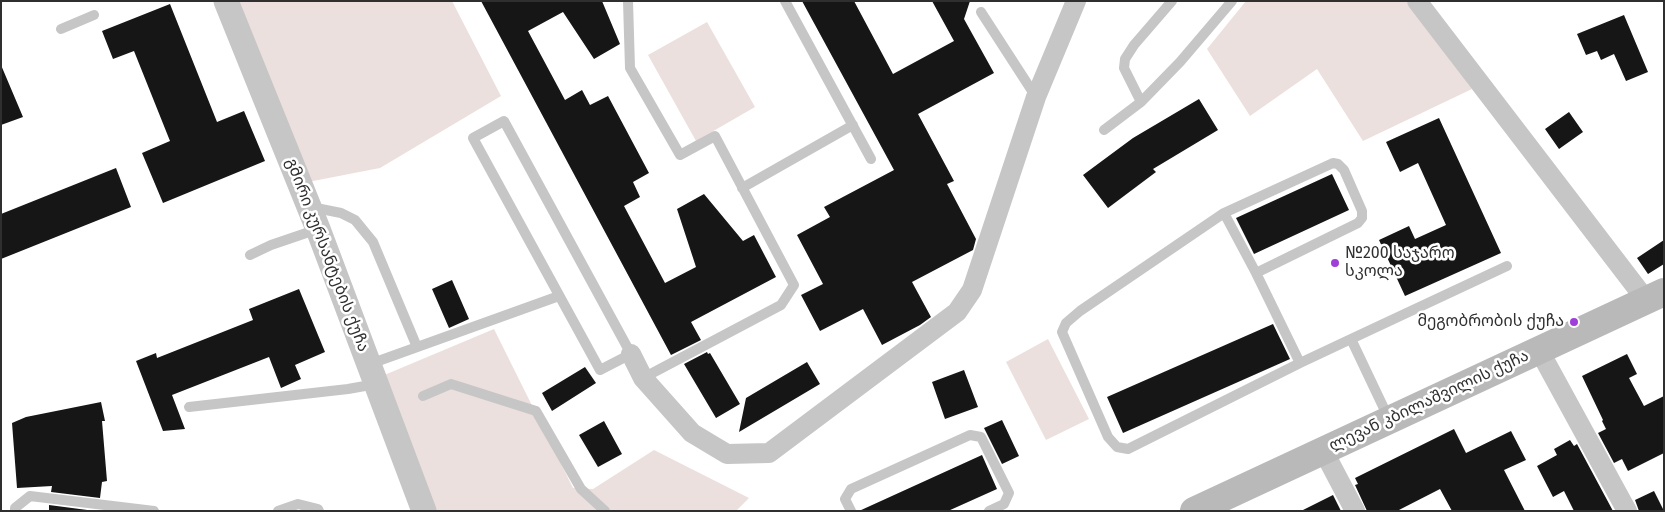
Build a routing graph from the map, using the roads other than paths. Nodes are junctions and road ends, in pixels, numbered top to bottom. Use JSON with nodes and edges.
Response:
{"nodes":[{"id":1,"x":226,"y":1,"type":"edge"},
{"id":2,"x":628,"y":1,"type":"edge"},
{"id":3,"x":785,"y":1,"type":"edge"},
{"id":4,"x":1076,"y":1,"type":"edge"},
{"id":5,"x":1172,"y":1,"type":"edge"},
{"id":6,"x":1232,"y":1,"type":"edge"},
{"id":7,"x":1417,"y":1,"type":"edge"},
{"id":8,"x":981,"y":12,"type":"dead end"},
{"id":9,"x":94,"y":15,"type":"dead end"},
{"id":10,"x":61,"y":29,"type":"dead end"},
{"id":11,"x":1036,"y":97,"type":"junction"},
{"id":12,"x":1141,"y":102,"type":"junction"},
{"id":13,"x":853,"y":125,"type":"junction"},
{"id":14,"x":1104,"y":130,"type":"dead end"},
{"id":15,"x":871,"y":159,"type":"dead end"},
{"id":16,"x":742,"y":188,"type":"junction"},
{"id":17,"x":308,"y":206,"type":"junction"},
{"id":18,"x":1224,"y":213,"type":"junction"},
{"id":19,"x":318,"y":229,"type":"junction"},
{"id":20,"x":250,"y":255,"type":"dead end"},
{"id":21,"x":1507,"y":266,"type":"dead end"},
{"id":22,"x":1256,"y":273,"type":"junction"},
{"id":23,"x":559,"y":296,"type":"junction"},
{"id":24,"x":1655,"y":296,"type":"edge"},
{"id":25,"x":1351,"y":339,"type":"junction"},
{"id":26,"x":417,"y":347,"type":"junction"},
{"id":27,"x":1539,"y":350,"type":"junction"},
{"id":28,"x":631,"y":354,"type":"junction"},
{"id":29,"x":1300,"y":363,"type":"junction"},
{"id":30,"x":373,"y":374,"type":"junction"},
{"id":31,"x":643,"y":378,"type":"junction"},
{"id":32,"x":423,"y":396,"type":"dead end"},
{"id":33,"x":189,"y":407,"type":"dead end"},
{"id":34,"x":1389,"y":420,"type":"junction"},
{"id":35,"x":1323,"y":450,"type":"junction"},
{"id":36,"x":1208,"y":508,"type":"edge"},
{"id":37,"x":15,"y":511,"type":"edge"},
{"id":38,"x":154,"y":511,"type":"edge"},
{"id":39,"x":278,"y":511,"type":"edge"},
{"id":40,"x":319,"y":511,"type":"edge"},
{"id":41,"x":423,"y":511,"type":"edge"},
{"id":42,"x":605,"y":511,"type":"edge"},
{"id":43,"x":851,"y":511,"type":"edge"},
{"id":44,"x":989,"y":511,"type":"edge"},
{"id":45,"x":1355,"y":511,"type":"edge"},
{"id":46,"x":1627,"y":511,"type":"edge"}],
"edges":[{"from":1,"to":17,"type":"street","name":"გმირი კურსანტების ქუჩა"},
{"from":2,"to":16,"type":"lane"},
{"from":3,"to":13,"type":"lane"},
{"from":4,"to":11,"type":"street"},
{"from":5,"to":12,"type":"lane"},
{"from":6,"to":12,"type":"lane"},
{"from":7,"to":24,"type":"street"},
{"from":8,"to":11,"type":"lane"},
{"from":9,"to":10,"type":"lane"},
{"from":11,"to":31,"type":"street"},
{"from":12,"to":14,"type":"lane"},
{"from":13,"to":15,"type":"lane"},
{"from":13,"to":16,"type":"lane"},
{"from":16,"to":31,"type":"lane"},
{"from":17,"to":19,"type":"street","name":"გმირი კურსანტების ქუჩა"},
{"from":17,"to":26,"type":"lane"},
{"from":18,"to":22,"type":"lane"},
{"from":18,"to":22,"type":"lane"},
{"from":18,"to":29,"type":"lane"},
{"from":19,"to":20,"type":"lane"},
{"from":19,"to":30,"type":"street","name":"გმირი კურსანტების ქუჩა"},
{"from":21,"to":25,"type":"lane"},
{"from":22,"to":29,"type":"lane"},
{"from":23,"to":26,"type":"lane"},
{"from":23,"to":28,"type":"lane"},
{"from":23,"to":28,"type":"lane"},
{"from":24,"to":27,"type":"main road","name":"ლევან კბილაშვილის ქუჩა"},
{"from":25,"to":29,"type":"lane"},
{"from":25,"to":34,"type":"lane"},
{"from":26,"to":30,"type":"lane"},
{"from":27,"to":34,"type":"main road","name":"ლევან კბილაშვილის ქუჩა"},
{"from":27,"to":46,"type":"street"},
{"from":28,"to":31,"type":"street"},
{"from":30,"to":33,"type":"lane"},
{"from":30,"to":41,"type":"street","name":"გმირი კურსანტების ქუჩა"},
{"from":32,"to":42,"type":"lane"},
{"from":34,"to":35,"type":"main road","name":"ლევან კბილაშვილის ქუჩა"},
{"from":35,"to":36,"type":"main road","name":"ლევან კბილაშვილის ქუჩა"},
{"from":35,"to":45,"type":"street"},
{"from":37,"to":38,"type":"lane"},
{"from":39,"to":40,"type":"lane"},
{"from":43,"to":44,"type":"lane"}]}
